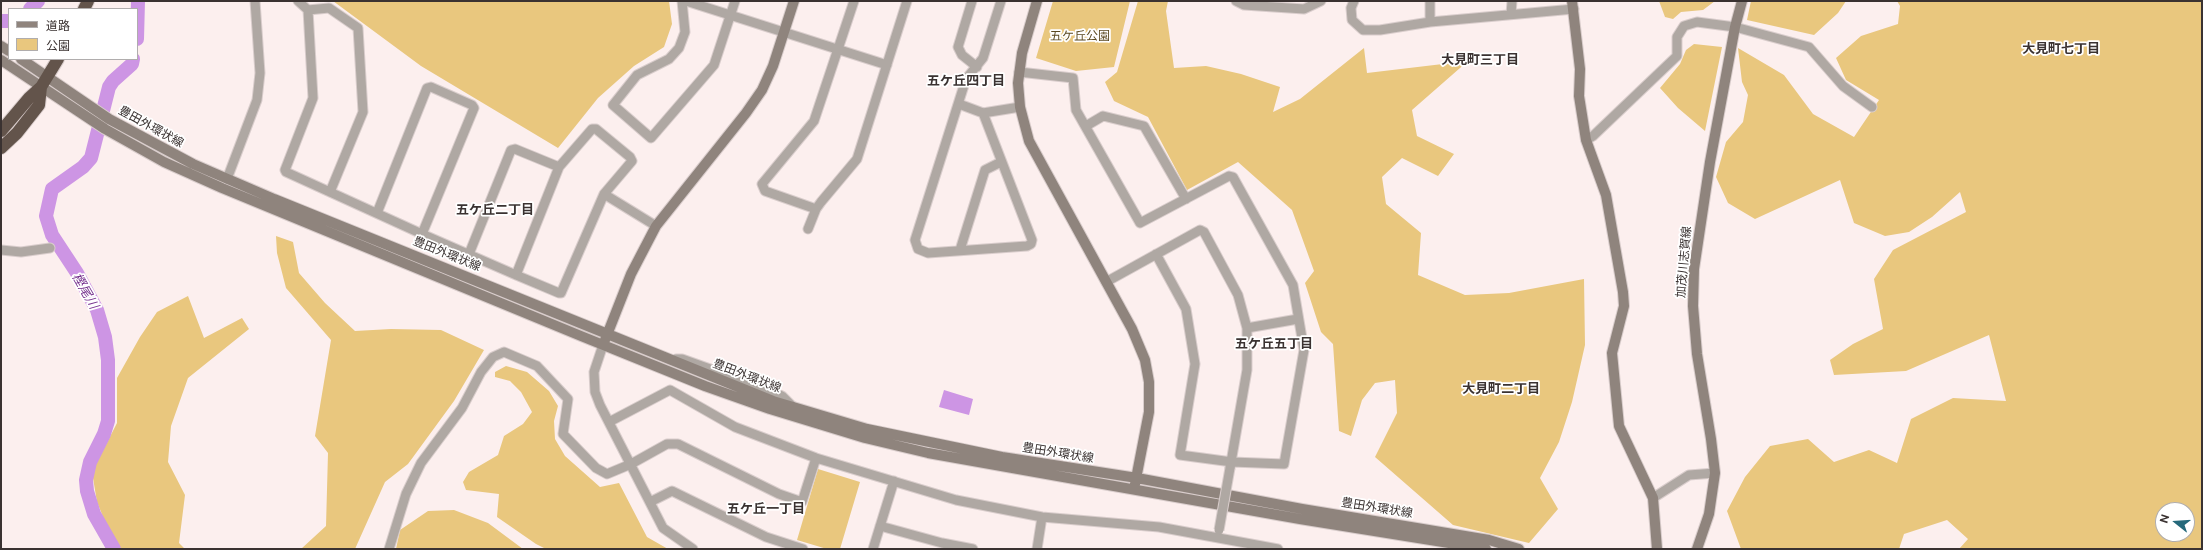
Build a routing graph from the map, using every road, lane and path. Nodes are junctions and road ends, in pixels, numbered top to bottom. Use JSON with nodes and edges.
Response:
{"nodes":[{"id":1,"x":256,"y":1,"type":"edge"},
{"id":2,"x":298,"y":1,"type":"edge"},
{"id":3,"x":682,"y":1,"type":"edge"},
{"id":4,"x":686,"y":1,"type":"edge"},
{"id":5,"x":735,"y":1,"type":"edge"},
{"id":6,"x":794,"y":1,"type":"edge"},
{"id":7,"x":854,"y":1,"type":"edge"},
{"id":8,"x":907,"y":1,"type":"edge"},
{"id":9,"x":972,"y":1,"type":"edge"},
{"id":10,"x":1001,"y":1,"type":"edge"},
{"id":11,"x":1037,"y":1,"type":"edge"},
{"id":12,"x":1236,"y":1,"type":"edge"},
{"id":13,"x":1321,"y":1,"type":"edge"},
{"id":14,"x":1354,"y":1,"type":"edge"},
{"id":15,"x":1430,"y":1,"type":"edge"},
{"id":16,"x":1512,"y":1,"type":"edge"},
{"id":17,"x":1742,"y":1,"type":"edge"},
{"id":18,"x":1573,"y":5,"type":"edge"},
{"id":19,"x":308,"y":10,"type":"junction"},
{"id":20,"x":1511,"y":14,"type":"junction"},
{"id":21,"x":731,"y":15,"type":"junction"},
{"id":22,"x":1430,"y":22,"type":"junction"},
{"id":23,"x":1735,"y":27,"type":"junction"},
{"id":24,"x":784,"y":33,"type":"junction"},
{"id":25,"x":838,"y":49,"type":"junction"},
{"id":26,"x":1,"y":60,"type":"edge"},
{"id":27,"x":22,"y":60,"type":"edge"},
{"id":28,"x":57,"y":60,"type":"edge"},
{"id":29,"x":887,"y":65,"type":"junction"},
{"id":30,"x":977,"y":67,"type":"junction"},
{"id":31,"x":1019,"y":72,"type":"junction"},
{"id":32,"x":44,"y":82,"type":"junction"},
{"id":33,"x":959,"y":104,"type":"junction"},
{"id":34,"x":1020,"y":107,"type":"junction"},
{"id":35,"x":1872,"y":107,"type":"dead end"},
{"id":36,"x":983,"y":113,"type":"junction"},
{"id":37,"x":1086,"y":126,"type":"junction"},
{"id":38,"x":1,"y":131,"type":"edge"},
{"id":39,"x":1586,"y":140,"type":"junction"},
{"id":40,"x":1,"y":148,"type":"edge"},
{"id":41,"x":1001,"y":162,"type":"junction"},
{"id":42,"x":559,"y":167,"type":"junction"},
{"id":43,"x":227,"y":178,"type":"junction"},
{"id":44,"x":330,"y":192,"type":"junction"},
{"id":45,"x":604,"y":194,"type":"junction"},
{"id":46,"x":1186,"y":199,"type":"junction"},
{"id":47,"x":816,"y":209,"type":"junction"},
{"id":48,"x":377,"y":213,"type":"junction"},
{"id":49,"x":656,"y":226,"type":"junction"},
{"id":50,"x":808,"y":228,"type":"dead end"},
{"id":51,"x":422,"y":234,"type":"junction"},
{"id":52,"x":50,"y":248,"type":"dead end"},
{"id":53,"x":1,"y":250,"type":"edge"},
{"id":54,"x":960,"y":250,"type":"junction"},
{"id":55,"x":469,"y":254,"type":"junction"},
{"id":56,"x":1156,"y":254,"type":"junction"},
{"id":57,"x":516,"y":275,"type":"junction"},
{"id":58,"x":1106,"y":282,"type":"junction"},
{"id":59,"x":1298,"y":319,"type":"junction"},
{"id":60,"x":1247,"y":328,"type":"junction"},
{"id":61,"x":608,"y":334,"type":"junction"},
{"id":62,"x":603,"y":345,"type":"junction"},
{"id":63,"x":609,"y":422,"type":"junction"},
{"id":64,"x":816,"y":458,"type":"junction"},
{"id":65,"x":630,"y":464,"type":"junction"},
{"id":66,"x":1231,"y":465,"type":"junction"},
{"id":67,"x":1715,"y":473,"type":"junction"},
{"id":68,"x":1137,"y":478,"type":"junction"},
{"id":69,"x":894,"y":481,"type":"junction"},
{"id":70,"x":1134,"y":489,"type":"junction"},
{"id":71,"x":1653,"y":498,"type":"junction"},
{"id":72,"x":650,"y":502,"type":"junction"},
{"id":73,"x":1042,"y":517,"type":"junction"},
{"id":74,"x":880,"y":526,"type":"junction"},
{"id":75,"x":1219,"y":533,"type":"junction"},
{"id":76,"x":389,"y":549,"type":"edge"},
{"id":77,"x":693,"y":549,"type":"edge"},
{"id":78,"x":803,"y":549,"type":"edge"},
{"id":79,"x":873,"y":549,"type":"edge"},
{"id":80,"x":973,"y":549,"type":"edge"},
{"id":81,"x":1037,"y":549,"type":"edge"},
{"id":82,"x":1274,"y":549,"type":"edge"},
{"id":83,"x":1486,"y":549,"type":"edge"},
{"id":84,"x":1519,"y":549,"type":"edge"},
{"id":85,"x":1657,"y":549,"type":"edge"},
{"id":86,"x":1697,"y":549,"type":"edge"}],
"edges":[{"from":1,"to":43,"type":"street"},
{"from":2,"to":19,"type":"street"},
{"from":3,"to":21,"type":"street"},
{"from":4,"to":21,"type":"street"},
{"from":5,"to":21,"type":"street"},
{"from":6,"to":24,"type":"street"},
{"from":7,"to":25,"type":"street"},
{"from":8,"to":29,"type":"street"},
{"from":9,"to":30,"type":"street"},
{"from":10,"to":30,"type":"street"},
{"from":11,"to":31,"type":"street"},
{"from":12,"to":13,"type":"street"},
{"from":14,"to":22,"type":"street"},
{"from":15,"to":22,"type":"street"},
{"from":16,"to":20,"type":"street"},
{"from":17,"to":23,"type":"street","name":"加茂川志賀線"},
{"from":18,"to":20,"type":"street"},
{"from":18,"to":39,"type":"street"},
{"from":19,"to":44,"type":"street"},
{"from":19,"to":44,"type":"street"},
{"from":20,"to":22,"type":"street"},
{"from":21,"to":24,"type":"street"},
{"from":23,"to":35,"type":"street"},
{"from":23,"to":39,"type":"street"},
{"from":23,"to":67,"type":"street","name":"加茂川志賀線"},
{"from":24,"to":25,"type":"street"},
{"from":24,"to":49,"type":"street"},
{"from":25,"to":29,"type":"street"},
{"from":25,"to":47,"type":"street"},
{"from":26,"to":32,"type":"street","name":"豊田外環状線"},
{"from":27,"to":32,"type":"street","name":"豊田外環状線"},
{"from":28,"to":32,"type":"highway"},
{"from":29,"to":47,"type":"street"},
{"from":30,"to":33,"type":"street"},
{"from":31,"to":34,"type":"street"},
{"from":31,"to":37,"type":"street"},
{"from":32,"to":38,"type":"highway"},
{"from":32,"to":40,"type":"highway"},
{"from":32,"to":43,"type":"street","name":"豊田外環状線"},
{"from":32,"to":62,"type":"street","name":"豊田外環状線"},
{"from":33,"to":36,"type":"street"},
{"from":33,"to":54,"type":"street"},
{"from":34,"to":36,"type":"street"},
{"from":34,"to":58,"type":"street"},
{"from":36,"to":41,"type":"street"},
{"from":37,"to":46,"type":"street"},
{"from":37,"to":46,"type":"street"},
{"from":39,"to":71,"type":"street"},
{"from":41,"to":54,"type":"street"},
{"from":41,"to":54,"type":"street"},
{"from":42,"to":45,"type":"street"},
{"from":42,"to":55,"type":"street"},
{"from":42,"to":57,"type":"street"},
{"from":43,"to":61,"type":"street","name":"豊田外環状線"},
{"from":44,"to":48,"type":"street"},
{"from":45,"to":49,"type":"street"},
{"from":45,"to":57,"type":"street"},
{"from":46,"to":59,"type":"street"},
{"from":47,"to":50,"type":"street"},
{"from":48,"to":51,"type":"street"},
{"from":48,"to":51,"type":"street"},
{"from":49,"to":61,"type":"street"},
{"from":51,"to":55,"type":"street"},
{"from":52,"to":53,"type":"street"},
{"from":55,"to":57,"type":"street"},
{"from":56,"to":58,"type":"street"},
{"from":56,"to":60,"type":"street"},
{"from":56,"to":66,"type":"street"},
{"from":58,"to":68,"type":"street"},
{"from":59,"to":60,"type":"street"},
{"from":59,"to":66,"type":"street"},
{"from":60,"to":66,"type":"street"},
{"from":61,"to":62,"type":"street"},
{"from":61,"to":68,"type":"street","name":"豊田外環状線"},
{"from":62,"to":63,"type":"street"},
{"from":62,"to":70,"type":"street","name":"豊田外環状線"},
{"from":63,"to":64,"type":"street"},
{"from":63,"to":65,"type":"street"},
{"from":64,"to":65,"type":"street"},
{"from":64,"to":69,"type":"street"},
{"from":65,"to":72,"type":"street"},
{"from":65,"to":76,"type":"street"},
{"from":66,"to":75,"type":"street","bridge":true},
{"from":67,"to":71,"type":"street"},
{"from":67,"to":86,"type":"street","name":"加茂川志賀線"},
{"from":68,"to":70,"type":"street"},
{"from":68,"to":84,"type":"street","name":"豊田外環状線"},
{"from":69,"to":73,"type":"street"},
{"from":69,"to":74,"type":"street"},
{"from":70,"to":83,"type":"street","name":"豊田外環状線"},
{"from":71,"to":85,"type":"street"},
{"from":72,"to":77,"type":"street"},
{"from":72,"to":78,"type":"street"},
{"from":73,"to":75,"type":"street"},
{"from":73,"to":81,"type":"street"},
{"from":74,"to":79,"type":"street"},
{"from":74,"to":80,"type":"street"},
{"from":75,"to":82,"type":"street"}]}
